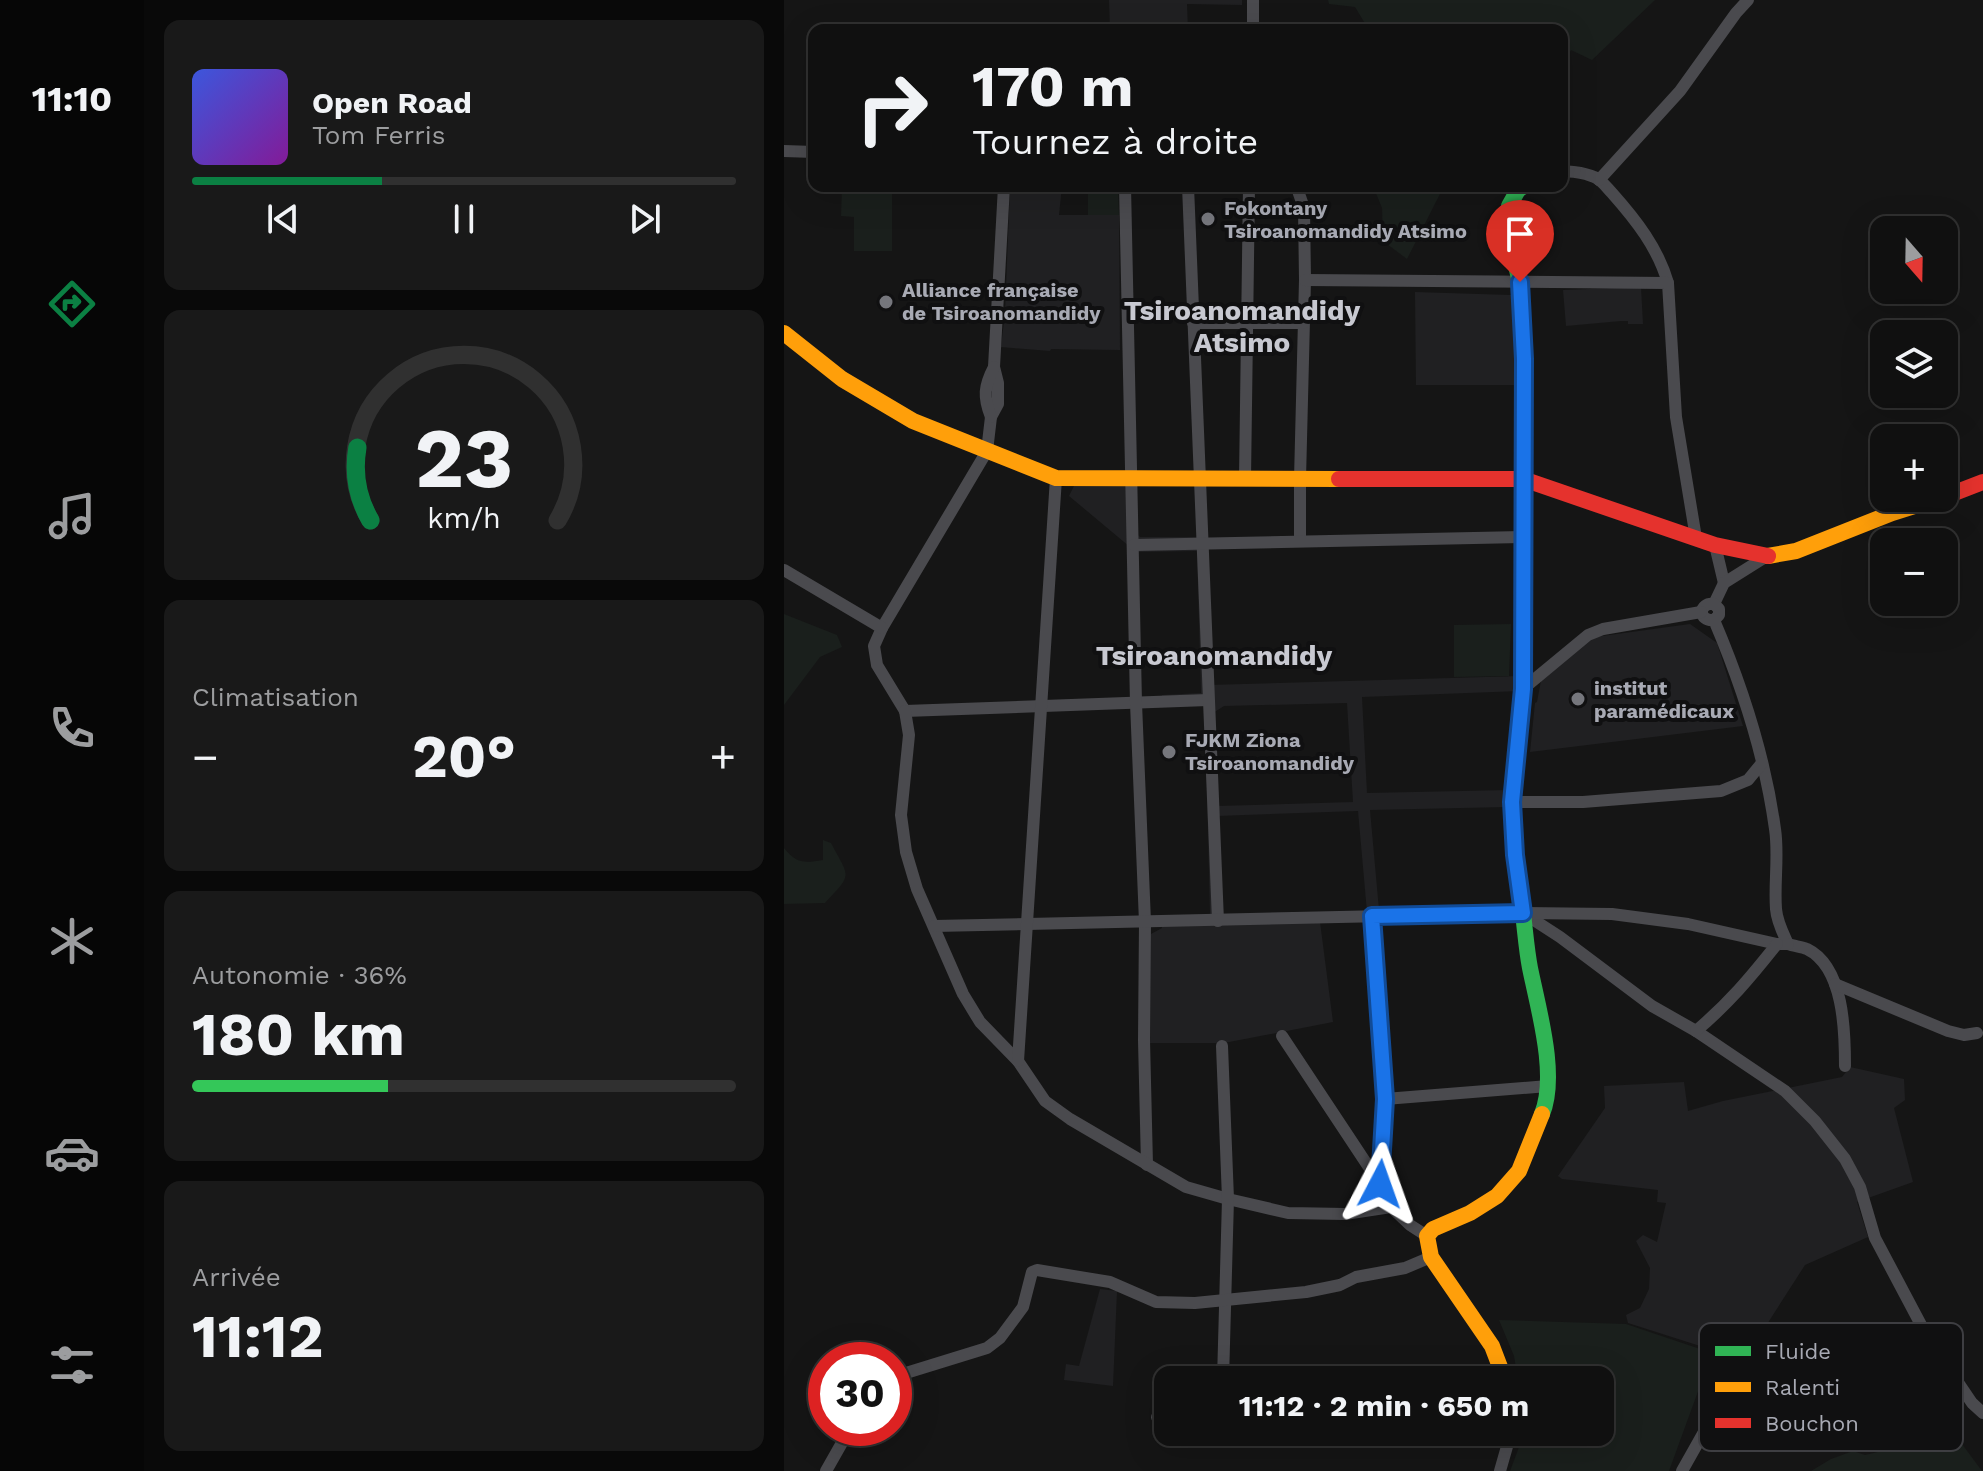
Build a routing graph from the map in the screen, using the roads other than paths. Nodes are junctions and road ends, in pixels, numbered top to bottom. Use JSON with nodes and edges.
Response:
{"nodes":[{"id":1,"x":1253,"y":0,"type":"edge"},
{"id":2,"x":1748,"y":0,"type":"edge"},
{"id":3,"x":1253,"y":24,"type":"edge"},
{"id":4,"x":784,"y":151,"type":"edge"},
{"id":5,"x":808,"y":152,"type":"edge"},
{"id":6,"x":1568,"y":170,"type":"edge"},
{"id":7,"x":1599,"y":180,"type":"junction"},
{"id":8,"x":1004,"y":192,"type":"edge"},
{"id":9,"x":1125,"y":192,"type":"edge"},
{"id":10,"x":1188,"y":192,"type":"edge"},
{"id":11,"x":1249,"y":192,"type":"edge"},
{"id":12,"x":1298,"y":192,"type":"edge"},
{"id":13,"x":1517,"y":192,"type":"edge"},
{"id":14,"x":1305,"y":280,"type":"junction"},
{"id":15,"x":1520,"y":282,"type":"junction"},
{"id":16,"x":1668,"y":283,"type":"junction"},
{"id":17,"x":1193,"y":323,"type":"junction"},
{"id":18,"x":1246,"y":323,"type":"junction"},
{"id":19,"x":1303,"y":323,"type":"junction"},
{"id":20,"x":784,"y":333,"type":"edge"},
{"id":21,"x":987,"y":451,"type":"junction"},
{"id":22,"x":1056,"y":478,"type":"junction"},
{"id":23,"x":1132,"y":478,"type":"junction"},
{"id":24,"x":1200,"y":478,"type":"junction"},
{"id":25,"x":1245,"y":479,"type":"junction"},
{"id":26,"x":1300,"y":479,"type":"junction"},
{"id":27,"x":1523,"y":479,"type":"junction"},
{"id":28,"x":1983,"y":482,"type":"edge"},
{"id":29,"x":1958,"y":491,"type":"edge"},
{"id":30,"x":1895,"y":512,"type":"edge"},
{"id":31,"x":1522,"y":537,"type":"junction"},
{"id":32,"x":1696,"y":538,"type":"junction"},
{"id":33,"x":1300,"y":541,"type":"junction"},
{"id":34,"x":1202,"y":543,"type":"junction"},
{"id":35,"x":1134,"y":545,"type":"junction"},
{"id":36,"x":1715,"y":545,"type":"junction"},
{"id":37,"x":1767,"y":556,"type":"junction"},
{"id":38,"x":784,"y":570,"type":"edge"},
{"id":39,"x":1724,"y":583,"type":"junction"},
{"id":40,"x":1714,"y":604,"type":"junction"},
{"id":41,"x":1701,"y":612,"type":"junction"},
{"id":42,"x":1714,"y":620,"type":"junction"},
{"id":43,"x":882,"y":628,"type":"junction"},
{"id":44,"x":1523,"y":689,"type":"junction"},
{"id":45,"x":1208,"y":700,"type":"junction"},
{"id":46,"x":1136,"y":703,"type":"junction"},
{"id":47,"x":1041,"y":706,"type":"junction"},
{"id":48,"x":905,"y":711,"type":"junction"},
{"id":49,"x":1762,"y":763,"type":"junction"},
{"id":50,"x":1512,"y":802,"type":"junction"},
{"id":51,"x":1523,"y":913,"type":"junction"},
{"id":52,"x":1372,"y":916,"type":"junction"},
{"id":53,"x":1218,"y":921,"type":"junction"},
{"id":54,"x":1145,"y":922,"type":"junction"},
{"id":55,"x":1028,"y":924,"type":"junction"},
{"id":56,"x":934,"y":926,"type":"junction"},
{"id":57,"x":1782,"y":944,"type":"junction"},
{"id":58,"x":1835,"y":984,"type":"junction"},
{"id":59,"x":1696,"y":1031,"type":"junction"},
{"id":60,"x":1977,"y":1033,"type":"dead end"},
{"id":61,"x":1282,"y":1036,"type":"dead end"},
{"id":62,"x":1222,"y":1046,"type":"dead end"},
{"id":63,"x":1018,"y":1061,"type":"junction"},
{"id":64,"x":1845,"y":1066,"type":"dead end"},
{"id":65,"x":1548,"y":1086,"type":"junction"},
{"id":66,"x":1385,"y":1099,"type":"junction"},
{"id":67,"x":1147,"y":1165,"type":"junction"},
{"id":68,"x":1380,"y":1184,"type":"junction"},
{"id":69,"x":1228,"y":1199,"type":"junction"},
{"id":70,"x":1391,"y":1207,"type":"junction"},
{"id":71,"x":1427,"y":1236,"type":"junction"},
{"id":72,"x":1431,"y":1257,"type":"junction"},
{"id":73,"x":1226,"y":1300,"type":"junction"},
{"id":74,"x":1920,"y":1323,"type":"edge"},
{"id":75,"x":1224,"y":1366,"type":"edge"},
{"id":76,"x":1501,"y":1366,"type":"edge"},
{"id":77,"x":912,"y":1371,"type":"edge"},
{"id":78,"x":1963,"y":1390,"type":"edge"},
{"id":79,"x":1983,"y":1413,"type":"edge"},
{"id":80,"x":1699,"y":1441,"type":"edge"},
{"id":81,"x":840,"y":1446,"type":"edge"},
{"id":82,"x":1507,"y":1446,"type":"edge"},
{"id":83,"x":826,"y":1471,"type":"edge"},
{"id":84,"x":1500,"y":1471,"type":"edge"},
{"id":85,"x":1682,"y":1471,"type":"edge"}],
"edges":[{"from":1,"to":3,"type":"street"},
{"from":2,"to":7,"type":"street"},
{"from":4,"to":5,"type":"street"},
{"from":6,"to":7,"type":"street"},
{"from":7,"to":16,"type":"street"},
{"from":8,"to":21,"type":"street"},
{"from":9,"to":23,"type":"street"},
{"from":10,"to":17,"type":"street"},
{"from":11,"to":18,"type":"street"},
{"from":12,"to":14,"type":"street"},
{"from":13,"to":15,"type":"street"},
{"from":14,"to":15,"type":"street"},
{"from":14,"to":19,"type":"street"},
{"from":15,"to":16,"type":"street"},
{"from":15,"to":27,"type":"street"},
{"from":16,"to":32,"type":"street"},
{"from":17,"to":18,"type":"street"},
{"from":17,"to":24,"type":"street"},
{"from":18,"to":19,"type":"street"},
{"from":18,"to":25,"type":"street"},
{"from":19,"to":26,"type":"street"},
{"from":20,"to":21,"type":"street"},
{"from":21,"to":22,"type":"street"},
{"from":21,"to":43,"type":"street"},
{"from":22,"to":23,"type":"street"},
{"from":22,"to":47,"type":"street"},
{"from":23,"to":24,"type":"street"},
{"from":23,"to":35,"type":"street"},
{"from":24,"to":25,"type":"street"},
{"from":24,"to":34,"type":"street"},
{"from":25,"to":26,"type":"street"},
{"from":26,"to":27,"type":"street"},
{"from":26,"to":33,"type":"street"},
{"from":27,"to":31,"type":"street"},
{"from":27,"to":32,"type":"street"},
{"from":28,"to":29,"type":"street"},
{"from":30,"to":37,"type":"street"},
{"from":31,"to":33,"type":"street"},
{"from":31,"to":44,"type":"street"},
{"from":32,"to":36,"type":"street"},
{"from":33,"to":34,"type":"street"},
{"from":34,"to":35,"type":"street"},
{"from":34,"to":45,"type":"street"},
{"from":35,"to":46,"type":"street"},
{"from":36,"to":37,"type":"street"},
{"from":36,"to":39,"type":"street"},
{"from":37,"to":39,"type":"street"},
{"from":38,"to":43,"type":"street"},
{"from":39,"to":40,"type":"street"},
{"from":40,"to":41,"type":"street"},
{"from":40,"to":42,"type":"street"},
{"from":41,"to":42,"type":"street"},
{"from":41,"to":44,"type":"street"},
{"from":42,"to":49,"type":"street"},
{"from":43,"to":48,"type":"street"},
{"from":44,"to":50,"type":"street"},
{"from":45,"to":46,"type":"street"},
{"from":45,"to":53,"type":"street"},
{"from":46,"to":47,"type":"street"},
{"from":46,"to":54,"type":"street"},
{"from":47,"to":48,"type":"street"},
{"from":47,"to":55,"type":"street"},
{"from":48,"to":56,"type":"street"},
{"from":49,"to":50,"type":"street"},
{"from":49,"to":57,"type":"street"},
{"from":50,"to":51,"type":"street"},
{"from":51,"to":52,"type":"street"},
{"from":51,"to":57,"type":"street"},
{"from":51,"to":59,"type":"street"},
{"from":51,"to":65,"type":"street"},
{"from":52,"to":53,"type":"street"},
{"from":52,"to":66,"type":"street"},
{"from":53,"to":54,"type":"street"},
{"from":54,"to":55,"type":"street"},
{"from":54,"to":67,"type":"street"},
{"from":55,"to":56,"type":"street"},
{"from":55,"to":63,"type":"street"},
{"from":56,"to":63,"type":"street"},
{"from":57,"to":58,"type":"street"},
{"from":57,"to":59,"type":"street"},
{"from":58,"to":60,"type":"street"},
{"from":58,"to":64,"type":"street"},
{"from":59,"to":74,"type":"street"},
{"from":61,"to":68,"type":"street"},
{"from":62,"to":69,"type":"street"},
{"from":63,"to":67,"type":"street"},
{"from":65,"to":66,"type":"street"},
{"from":65,"to":71,"type":"street"},
{"from":66,"to":68,"type":"street"},
{"from":67,"to":69,"type":"street"},
{"from":68,"to":70,"type":"street"},
{"from":69,"to":70,"type":"street"},
{"from":69,"to":73,"type":"street"},
{"from":70,"to":71,"type":"street"},
{"from":71,"to":72,"type":"street"},
{"from":72,"to":73,"type":"street"},
{"from":72,"to":76,"type":"street"},
{"from":73,"to":75,"type":"street"},
{"from":73,"to":77,"type":"street"},
{"from":78,"to":79,"type":"street"},
{"from":80,"to":85,"type":"street"},
{"from":81,"to":83,"type":"street"},
{"from":82,"to":84,"type":"street"}]}
